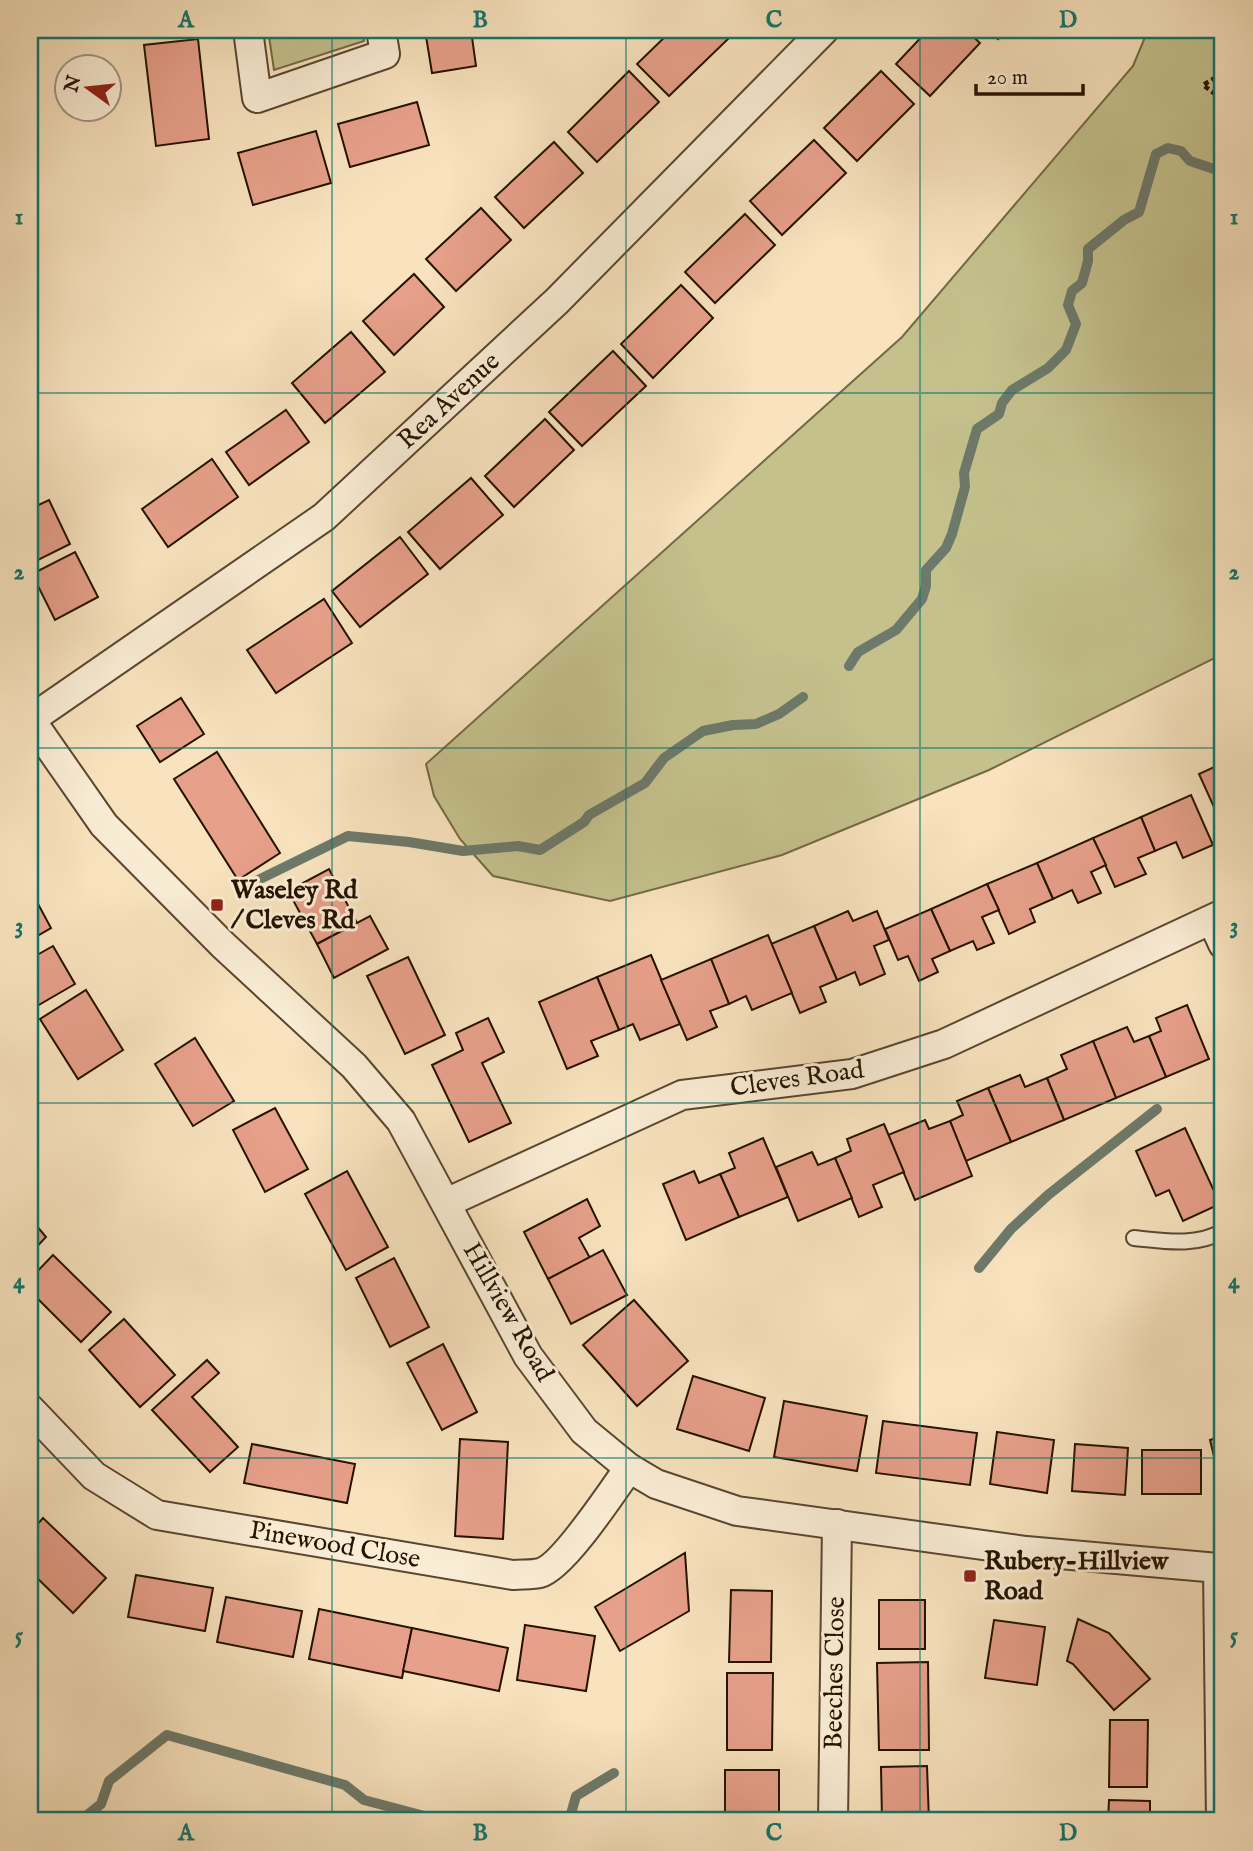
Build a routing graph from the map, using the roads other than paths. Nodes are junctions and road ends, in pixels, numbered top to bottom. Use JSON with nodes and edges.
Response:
{"nodes":[{"id":1,"x":248,"y":30,"type":"edge"},
{"id":2,"x":381,"y":30,"type":"edge"},
{"id":3,"x":824,"y":30,"type":"edge"},
{"id":4,"x":30,"y":719,"type":"edge"},
{"id":5,"x":1219,"y":926,"type":"edge"},
{"id":6,"x":446,"y":1203,"type":"junction"},
{"id":7,"x":1223,"y":1231,"type":"edge"},
{"id":8,"x":1134,"y":1238,"type":"dead end"},
{"id":9,"x":30,"y":1409,"type":"edge"},
{"id":10,"x":629,"y":1468,"type":"junction"},
{"id":11,"x":837,"y":1524,"type":"junction"},
{"id":12,"x":1221,"y":1567,"type":"edge"},
{"id":13,"x":833,"y":1821,"type":"edge"},
{"id":14,"x":1221,"y":1821,"type":"edge"}],
"edges":[{"from":1,"to":2,"type":"street"},
{"from":3,"to":4,"type":"street","name":"Rea Avenue"},
{"from":4,"to":6,"type":"street","name":"Hillview Road"},
{"from":5,"to":6,"type":"street","name":"Cleves Road"},
{"from":6,"to":10,"type":"street","name":"Hillview Road"},
{"from":7,"to":8,"type":"lane"},
{"from":9,"to":10,"type":"street","name":"Pinewood Close"},
{"from":10,"to":11,"type":"street","name":"Hillview Road"},
{"from":11,"to":12,"type":"street","name":"Hillview Road"},
{"from":11,"to":13,"type":"street","name":"Beeches Close"},
{"from":12,"to":14,"type":"street"}]}
